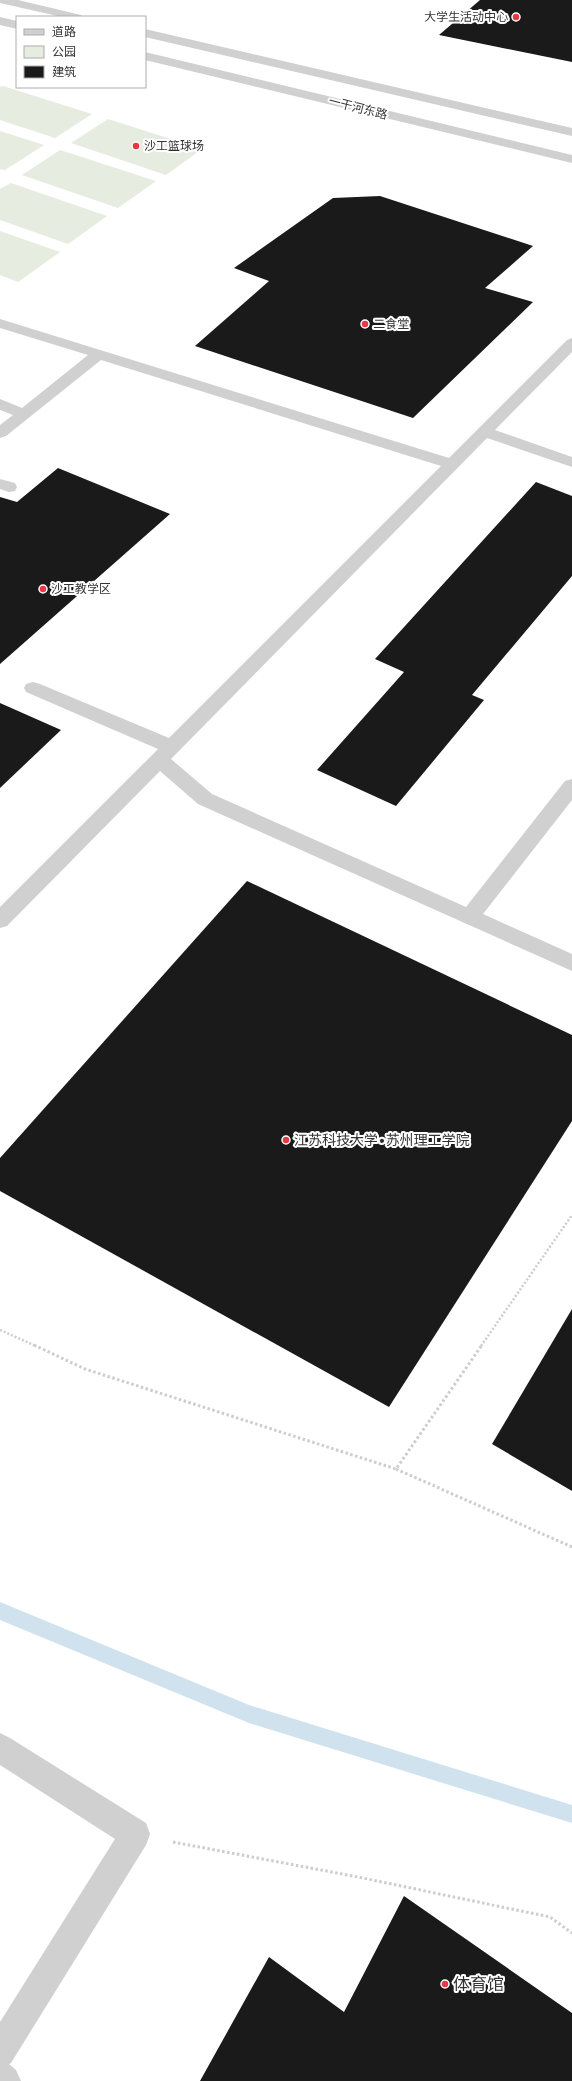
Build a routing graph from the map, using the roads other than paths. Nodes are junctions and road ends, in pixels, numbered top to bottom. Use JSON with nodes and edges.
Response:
{"nodes":[{"id":1,"x":3,"y":0,"type":"edge"},
{"id":2,"x":73,"y":16,"type":"edge"},
{"id":3,"x":0,"y":21,"type":"edge"},
{"id":4,"x":16,"y":26,"type":"edge"},
{"id":5,"x":146,"y":33,"type":"edge"},
{"id":6,"x":146,"y":56,"type":"edge"},
{"id":7,"x":572,"y":132,"type":"edge"},
{"id":8,"x":572,"y":159,"type":"edge"},
{"id":9,"x":0,"y":323,"type":"edge"},
{"id":10,"x":572,"y":343,"type":"edge"},
{"id":11,"x":99,"y":354,"type":"junction"},
{"id":12,"x":0,"y":404,"type":"edge"},
{"id":13,"x":23,"y":414,"type":"junction"},
{"id":14,"x":484,"y":431,"type":"junction"},
{"id":15,"x":0,"y":433,"type":"edge"},
{"id":16,"x":572,"y":462,"type":"edge"},
{"id":17,"x":452,"y":464,"type":"junction"},
{"id":18,"x":34,"y":688,"type":"dead end"},
{"id":19,"x":165,"y":753,"type":"junction"},
{"id":20,"x":572,"y":786,"type":"edge"},
{"id":21,"x":469,"y":917,"type":"junction"},
{"id":22,"x":0,"y":920,"type":"edge"},
{"id":23,"x":572,"y":963,"type":"edge"},
{"id":24,"x":0,"y":1748,"type":"edge"},
{"id":25,"x":0,"y":2052,"type":"edge"},
{"id":26,"x":0,"y":2077,"type":"edge"},
{"id":27,"x":5,"y":2081,"type":"edge"}],
"edges":[{"from":1,"to":2,"type":"street"},
{"from":3,"to":4,"type":"street"},
{"from":5,"to":7,"type":"street","name":"一干河东路"},
{"from":6,"to":8,"type":"street","name":"一干河东路"},
{"from":9,"to":11,"type":"street"},
{"from":10,"to":14,"type":"street"},
{"from":11,"to":13,"type":"street"},
{"from":11,"to":17,"type":"street"},
{"from":12,"to":13,"type":"street"},
{"from":13,"to":15,"type":"street"},
{"from":14,"to":16,"type":"street"},
{"from":14,"to":17,"type":"street"},
{"from":17,"to":19,"type":"street"},
{"from":18,"to":19,"type":"street"},
{"from":19,"to":21,"type":"street"},
{"from":19,"to":22,"type":"street"},
{"from":20,"to":21,"type":"street"},
{"from":21,"to":23,"type":"street"},
{"from":24,"to":25,"type":"street"},
{"from":26,"to":27,"type":"street"}]}
